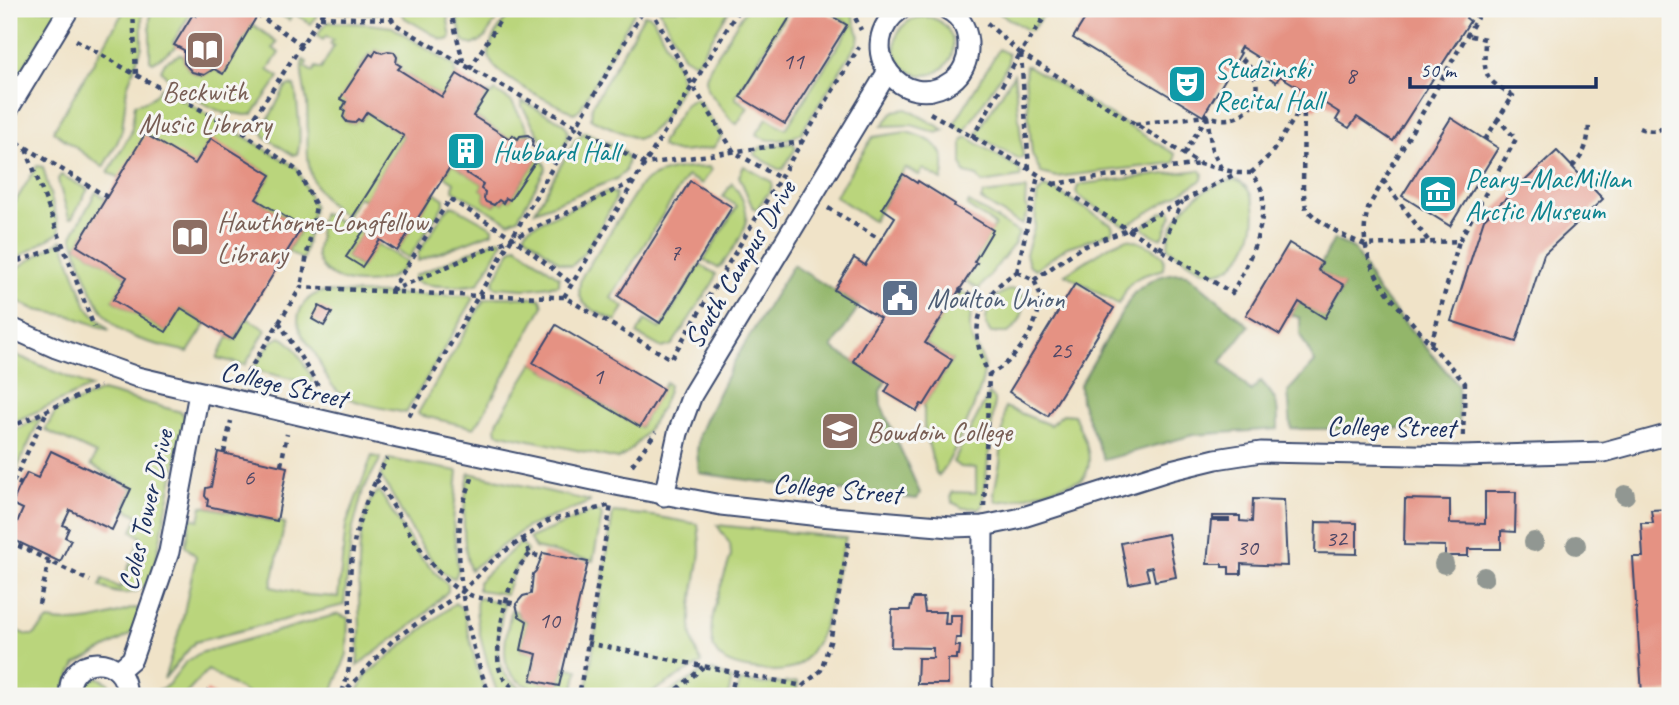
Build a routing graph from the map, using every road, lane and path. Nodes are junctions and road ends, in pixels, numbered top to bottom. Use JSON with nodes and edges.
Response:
{"nodes":[{"id":1,"x":69,"y":9,"type":"edge"},
{"id":2,"x":134,"y":9,"type":"edge"},
{"id":3,"x":326,"y":9,"type":"edge"},
{"id":4,"x":385,"y":9,"type":"edge"},
{"id":5,"x":450,"y":9,"type":"edge"},
{"id":6,"x":507,"y":9,"type":"edge"},
{"id":7,"x":644,"y":9,"type":"edge"},
{"id":8,"x":651,"y":9,"type":"edge"},
{"id":9,"x":739,"y":9,"type":"edge"},
{"id":10,"x":851,"y":9,"type":"edge"},
{"id":11,"x":901,"y":9,"type":"edge"},
{"id":12,"x":947,"y":9,"type":"edge"},
{"id":13,"x":1050,"y":9,"type":"edge"},
{"id":14,"x":1482,"y":9,"type":"edge"},
{"id":15,"x":257,"y":15,"type":"dead end"},
{"id":16,"x":320,"y":17,"type":"junction"},
{"id":17,"x":981,"y":18,"type":"dead end"},
{"id":18,"x":391,"y":19,"type":"junction"},
{"id":19,"x":57,"y":29,"type":"junction"},
{"id":20,"x":1467,"y":35,"type":"junction"},
{"id":21,"x":302,"y":45,"type":"junction"},
{"id":22,"x":1020,"y":53,"type":"junction"},
{"id":23,"x":1239,"y":57,"type":"dead end"},
{"id":24,"x":464,"y":65,"type":"junction"},
{"id":25,"x":470,"y":69,"type":"junction"},
{"id":26,"x":888,"y":71,"type":"junction"},
{"id":27,"x":136,"y":75,"type":"junction"},
{"id":28,"x":693,"y":86,"type":"junction"},
{"id":29,"x":9,"y":108,"type":"edge"},
{"id":30,"x":926,"y":110,"type":"dead end"},
{"id":31,"x":1206,"y":115,"type":"junction"},
{"id":32,"x":1498,"y":119,"type":"junction"},
{"id":33,"x":1135,"y":124,"type":"junction"},
{"id":34,"x":1589,"y":124,"type":"dead end"},
{"id":35,"x":1670,"y":124,"type":"edge"},
{"id":36,"x":578,"y":125,"type":"junction"},
{"id":37,"x":1639,"y":128,"type":"dead end"},
{"id":38,"x":244,"y":134,"type":"junction"},
{"id":39,"x":9,"y":137,"type":"edge"},
{"id":40,"x":972,"y":138,"type":"junction"},
{"id":41,"x":1485,"y":140,"type":"dead end"},
{"id":42,"x":803,"y":142,"type":"junction"},
{"id":43,"x":26,"y":149,"type":"junction"},
{"id":44,"x":734,"y":152,"type":"junction"},
{"id":45,"x":1184,"y":154,"type":"junction"},
{"id":46,"x":645,"y":164,"type":"junction"},
{"id":47,"x":1200,"y":164,"type":"junction"},
{"id":48,"x":1572,"y":167,"type":"dead end"},
{"id":49,"x":1029,"y":169,"type":"junction"},
{"id":50,"x":1221,"y":169,"type":"junction"},
{"id":51,"x":1238,"y":173,"type":"junction"},
{"id":52,"x":1251,"y":173,"type":"junction"},
{"id":53,"x":1038,"y":176,"type":"junction"},
{"id":54,"x":780,"y":178,"type":"junction"},
{"id":55,"x":635,"y":180,"type":"junction"},
{"id":56,"x":1383,"y":180,"type":"junction"},
{"id":57,"x":1053,"y":184,"type":"junction"},
{"id":58,"x":107,"y":197,"type":"dead end"},
{"id":59,"x":1183,"y":201,"type":"junction"},
{"id":60,"x":824,"y":205,"type":"dead end"},
{"id":61,"x":1127,"y":230,"type":"junction"},
{"id":62,"x":513,"y":238,"type":"junction"},
{"id":63,"x":881,"y":240,"type":"dead end"},
{"id":64,"x":1459,"y":241,"type":"junction"},
{"id":65,"x":1430,"y":243,"type":"junction"},
{"id":66,"x":1365,"y":245,"type":"junction"},
{"id":67,"x":63,"y":246,"type":"junction"},
{"id":68,"x":1160,"y":250,"type":"junction"},
{"id":69,"x":9,"y":264,"type":"edge"},
{"id":70,"x":1017,"y":272,"type":"junction"},
{"id":71,"x":1034,"y":280,"type":"junction"},
{"id":72,"x":572,"y":284,"type":"junction"},
{"id":73,"x":301,"y":287,"type":"junction"},
{"id":74,"x":958,"y":290,"type":"dead end"},
{"id":75,"x":390,"y":292,"type":"junction"},
{"id":76,"x":480,"y":296,"type":"junction"},
{"id":77,"x":564,"y":297,"type":"junction"},
{"id":78,"x":988,"y":301,"type":"junction"},
{"id":79,"x":279,"y":323,"type":"junction"},
{"id":80,"x":9,"y":327,"type":"edge"},
{"id":81,"x":94,"y":327,"type":"dead end"},
{"id":82,"x":1431,"y":344,"type":"junction"},
{"id":83,"x":989,"y":374,"type":"junction"},
{"id":84,"x":241,"y":382,"type":"dead end"},
{"id":85,"x":101,"y":386,"type":"dead end"},
{"id":86,"x":319,"y":387,"type":"dead end"},
{"id":87,"x":199,"y":393,"type":"junction"},
{"id":88,"x":47,"y":411,"type":"junction"},
{"id":89,"x":409,"y":416,"type":"dead end"},
{"id":90,"x":232,"y":420,"type":"dead end"},
{"id":91,"x":9,"y":428,"type":"edge"},
{"id":92,"x":286,"y":433,"type":"dead end"},
{"id":93,"x":1670,"y":434,"type":"edge"},
{"id":94,"x":224,"y":453,"type":"dead end"},
{"id":95,"x":1462,"y":456,"type":"junction"},
{"id":96,"x":387,"y":458,"type":"dead end"},
{"id":97,"x":281,"y":465,"type":"dead end"},
{"id":98,"x":472,"y":478,"type":"dead end"},
{"id":99,"x":11,"y":479,"type":"edge"},
{"id":100,"x":376,"y":479,"type":"junction"},
{"id":101,"x":21,"y":484,"type":"dead end"},
{"id":102,"x":9,"y":491,"type":"edge"},
{"id":103,"x":664,"y":496,"type":"junction"},
{"id":104,"x":983,"y":526,"type":"junction"},
{"id":105,"x":850,"y":537,"type":"dead end"},
{"id":106,"x":523,"y":539,"type":"junction"},
{"id":107,"x":9,"y":541,"type":"edge"},
{"id":108,"x":530,"y":554,"type":"junction"},
{"id":109,"x":542,"y":557,"type":"dead end"},
{"id":110,"x":49,"y":561,"type":"junction"},
{"id":111,"x":90,"y":581,"type":"dead end"},
{"id":112,"x":463,"y":592,"type":"junction"},
{"id":113,"x":507,"y":602,"type":"junction"},
{"id":114,"x":39,"y":604,"type":"dead end"},
{"id":115,"x":516,"y":604,"type":"dead end"},
{"id":116,"x":587,"y":643,"type":"junction"},
{"id":117,"x":704,"y":666,"type":"junction"},
{"id":118,"x":118,"y":671,"type":"junction"},
{"id":119,"x":736,"y":673,"type":"junction"},
{"id":120,"x":803,"y":686,"type":"junction"},
{"id":121,"x":70,"y":696,"type":"edge"},
{"id":122,"x":125,"y":696,"type":"edge"},
{"id":123,"x":202,"y":696,"type":"edge"},
{"id":124,"x":215,"y":696,"type":"edge"},
{"id":125,"x":340,"y":696,"type":"edge"},
{"id":126,"x":490,"y":696,"type":"edge"},
{"id":127,"x":535,"y":696,"type":"edge"},
{"id":128,"x":579,"y":696,"type":"edge"},
{"id":129,"x":670,"y":696,"type":"edge"},
{"id":130,"x":730,"y":696,"type":"edge"},
{"id":131,"x":802,"y":696,"type":"edge"},
{"id":132,"x":982,"y":696,"type":"edge"}],
"edges":[{"from":1,"to":19,"type":"street"},
{"from":2,"to":27,"type":"path"},
{"from":3,"to":16,"type":"path"},
{"from":4,"to":18,"type":"path"},
{"from":5,"to":24,"type":"path"},
{"from":6,"to":25,"type":"path"},
{"from":7,"to":36,"type":"path"},
{"from":8,"to":28,"type":"path"},
{"from":9,"to":28,"type":"path"},
{"from":10,"to":42,"type":"path"},
{"from":11,"to":26,"type":"street"},
{"from":12,"to":26,"type":"street"},
{"from":13,"to":22,"type":"path"},
{"from":14,"to":20,"type":"path"},
{"from":15,"to":21,"type":"path"},
{"from":16,"to":18,"type":"path"},
{"from":16,"to":21,"type":"path"},
{"from":17,"to":22,"type":"path"},
{"from":18,"to":24,"type":"path"},
{"from":19,"to":27,"type":"path"},
{"from":19,"to":29,"type":"street"},
{"from":20,"to":32,"type":"path"},
{"from":20,"to":56,"type":"path"},
{"from":21,"to":38,"type":"path"},
{"from":22,"to":33,"type":"path"},
{"from":22,"to":40,"type":"path"},
{"from":22,"to":49,"type":"path"},
{"from":23,"to":31,"type":"path"},
{"from":24,"to":25,"type":"path"},
{"from":25,"to":36,"type":"path"},
{"from":26,"to":103,"type":"street","name":"South Campus Drive"},
{"from":27,"to":38,"type":"path"},
{"from":28,"to":44,"type":"path"},
{"from":28,"to":46,"type":"path"},
{"from":30,"to":40,"type":"path"},
{"from":31,"to":33,"type":"path"},
{"from":31,"to":45,"type":"path"},
{"from":31,"to":50,"type":"path"},
{"from":32,"to":41,"type":"path"},
{"from":32,"to":64,"type":"path"},
{"from":33,"to":45,"type":"path"},
{"from":34,"to":48,"type":"path"},
{"from":35,"to":37,"type":"path"},
{"from":36,"to":46,"type":"path"},
{"from":36,"to":62,"type":"path"},
{"from":38,"to":73,"type":"path"},
{"from":39,"to":43,"type":"path"},
{"from":40,"to":49,"type":"path"},
{"from":42,"to":44,"type":"path"},
{"from":42,"to":54,"type":"path"},
{"from":43,"to":58,"type":"path"},
{"from":43,"to":67,"type":"path"},
{"from":44,"to":46,"type":"path"},
{"from":44,"to":54,"type":"path"},
{"from":45,"to":47,"type":"path"},
{"from":46,"to":55,"type":"path"},
{"from":47,"to":50,"type":"path"},
{"from":47,"to":57,"type":"path"},
{"from":49,"to":53,"type":"path"},
{"from":50,"to":51,"type":"path"},
{"from":51,"to":52,"type":"path"},
{"from":51,"to":59,"type":"path"},
{"from":52,"to":66,"type":"path"},
{"from":52,"to":68,"type":"path"},
{"from":53,"to":57,"type":"path"},
{"from":53,"to":70,"type":"path"},
{"from":54,"to":77,"type":"path"},
{"from":55,"to":62,"type":"path"},
{"from":55,"to":72,"type":"path"},
{"from":56,"to":65,"type":"path"},
{"from":56,"to":66,"type":"path"},
{"from":57,"to":61,"type":"path"},
{"from":59,"to":61,"type":"path"},
{"from":59,"to":68,"type":"path"},
{"from":60,"to":63,"type":"path"},
{"from":61,"to":68,"type":"path"},
{"from":61,"to":71,"type":"path"},
{"from":62,"to":72,"type":"path"},
{"from":62,"to":75,"type":"path"},
{"from":62,"to":75,"type":"path"},
{"from":62,"to":76,"type":"path"},
{"from":64,"to":65,"type":"path"},
{"from":64,"to":82,"type":"path"},
{"from":65,"to":66,"type":"path"},
{"from":66,"to":82,"type":"path"},
{"from":67,"to":69,"type":"path"},
{"from":67,"to":81,"type":"path"},
{"from":70,"to":71,"type":"path"},
{"from":70,"to":78,"type":"path"},
{"from":71,"to":83,"type":"path"},
{"from":72,"to":77,"type":"path"},
{"from":73,"to":75,"type":"path"},
{"from":73,"to":79,"type":"path"},
{"from":74,"to":78,"type":"path"},
{"from":75,"to":76,"type":"path"},
{"from":76,"to":77,"type":"path"},
{"from":76,"to":89,"type":"path"},
{"from":78,"to":83,"type":"path"},
{"from":79,"to":84,"type":"path"},
{"from":79,"to":86,"type":"path"},
{"from":80,"to":87,"type":"street","name":"College Street"},
{"from":82,"to":95,"type":"path"},
{"from":83,"to":104,"type":"path"},
{"from":85,"to":88,"type":"path"},
{"from":87,"to":103,"type":"street","name":"College Street"},
{"from":87,"to":118,"type":"street","name":"Coles Tower Drive"},
{"from":88,"to":91,"type":"path"},
{"from":88,"to":99,"type":"path"},
{"from":90,"to":94,"type":"path"},
{"from":92,"to":97,"type":"path"},
{"from":93,"to":95,"type":"street","name":"College Street"},
{"from":95,"to":104,"type":"street","name":"College Street"},
{"from":96,"to":100,"type":"path"},
{"from":98,"to":112,"type":"path"},
{"from":99,"to":101,"type":"path"},
{"from":99,"to":102,"type":"path"},
{"from":100,"to":112,"type":"path"},
{"from":100,"to":125,"type":"path"},
{"from":103,"to":104,"type":"street","name":"College Street"},
{"from":104,"to":132,"type":"street"},
{"from":105,"to":120,"type":"path"},
{"from":106,"to":108,"type":"path"},
{"from":106,"to":112,"type":"path"},
{"from":106,"to":116,"type":"path"},
{"from":107,"to":110,"type":"path"},
{"from":108,"to":109,"type":"path"},
{"from":108,"to":113,"type":"path"},
{"from":110,"to":111,"type":"path"},
{"from":110,"to":114,"type":"path"},
{"from":112,"to":113,"type":"path"},
{"from":112,"to":125,"type":"path"},
{"from":112,"to":126,"type":"path"},
{"from":113,"to":115,"type":"path"},
{"from":113,"to":127,"type":"path"},
{"from":116,"to":117,"type":"path"},
{"from":116,"to":128,"type":"path"},
{"from":117,"to":119,"type":"path"},
{"from":117,"to":129,"type":"path"},
{"from":118,"to":121,"type":"street"},
{"from":118,"to":122,"type":"street"},
{"from":119,"to":120,"type":"path"},
{"from":119,"to":130,"type":"path"},
{"from":120,"to":131,"type":"path"},
{"from":123,"to":124,"type":"path"}]}
